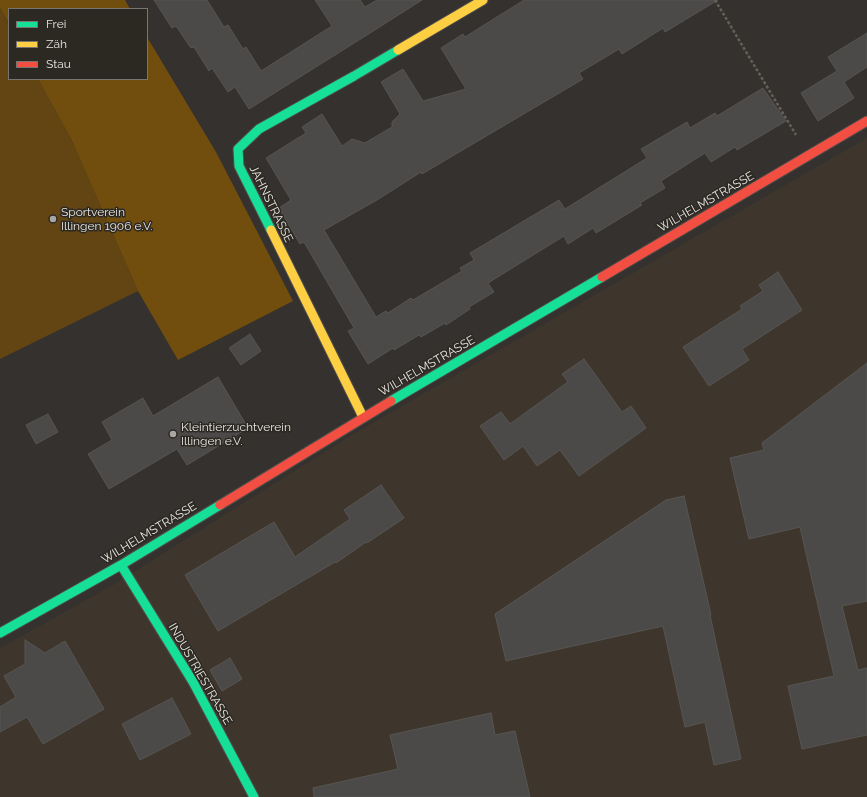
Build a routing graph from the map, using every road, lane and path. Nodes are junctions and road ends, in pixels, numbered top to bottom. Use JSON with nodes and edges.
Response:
{"nodes":[{"id":1,"x":483,"y":0,"type":"edge"},
{"id":2,"x":715,"y":0,"type":"edge"},
{"id":3,"x":867,"y":121,"type":"edge"},
{"id":4,"x":809,"y":156,"type":"junction"},
{"id":5,"x":363,"y":417,"type":"junction"},
{"id":6,"x":121,"y":565,"type":"junction"},
{"id":7,"x":0,"y":633,"type":"edge"},
{"id":8,"x":254,"y":797,"type":"edge"}],
"edges":[{"from":1,"to":5,"type":"street","name":"JAHNSTRASSE"},
{"from":2,"to":4,"type":"path"},
{"from":3,"to":4,"type":"street","name":"WILHELMSTRASSE"},
{"from":4,"to":5,"type":"street","name":"WILHELMSTRASSE"},
{"from":5,"to":6,"type":"street","name":"WILHELMSTRASSE"},
{"from":6,"to":7,"type":"street","name":"WILHELMSTRASSE"},
{"from":6,"to":8,"type":"street","name":"INDUSTRIESTRASSE"}]}
